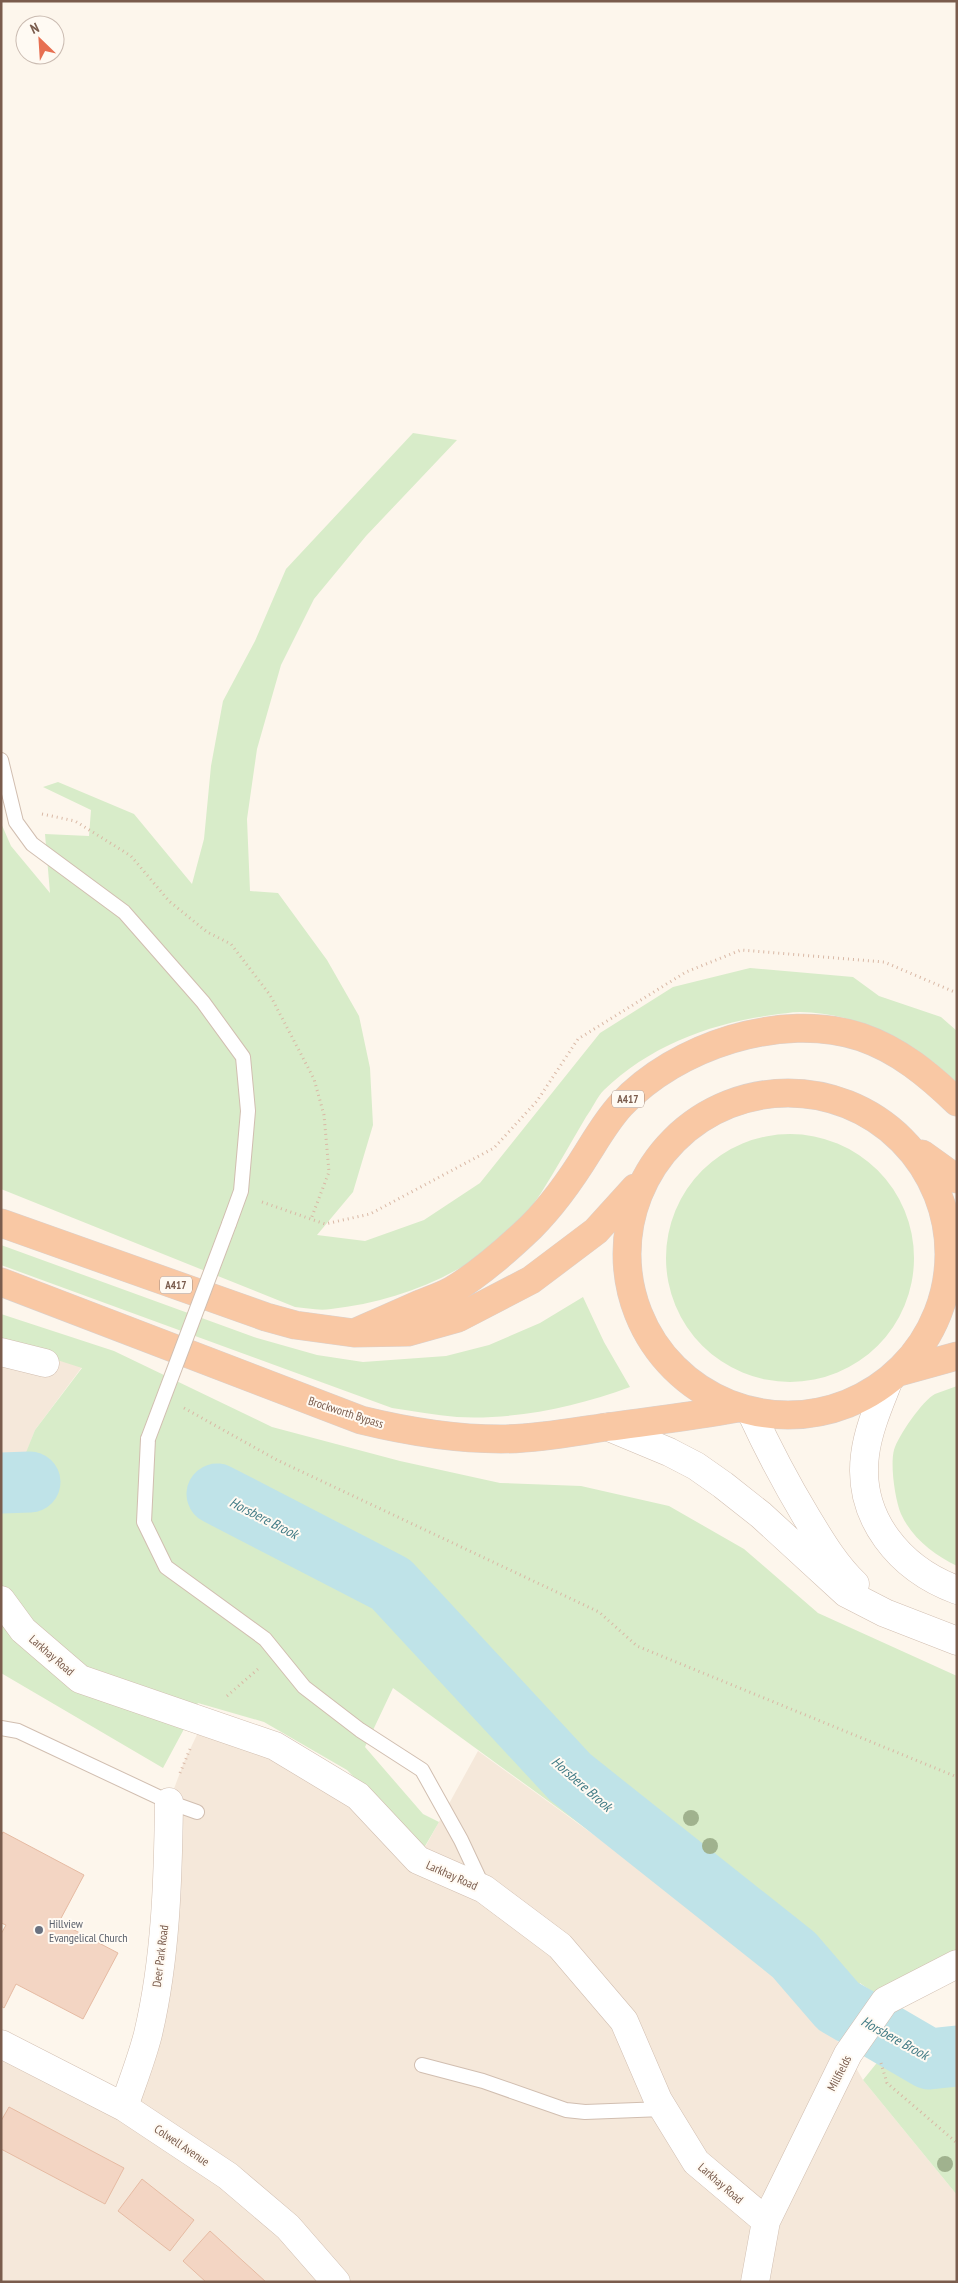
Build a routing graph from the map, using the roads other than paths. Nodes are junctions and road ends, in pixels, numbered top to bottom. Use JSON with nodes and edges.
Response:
{"nodes":[{"id":1,"x":1,"y":760,"type":"edge"},
{"id":2,"x":957,"y":1102,"type":"edge"},
{"id":3,"x":908,"y":1145,"type":"junction"},
{"id":4,"x":648,"y":1174,"type":"junction"},
{"id":5,"x":957,"y":1179,"type":"edge"},
{"id":6,"x":1,"y":1223,"type":"edge"},
{"id":7,"x":1,"y":1282,"type":"edge"},
{"id":8,"x":354,"y":1333,"type":"junction"},
{"id":9,"x":1,"y":1352,"type":"edge"},
{"id":10,"x":957,"y":1356,"type":"edge"},
{"id":11,"x":45,"y":1363,"type":"dead end"},
{"id":12,"x":894,"y":1377,"type":"junction"},
{"id":13,"x":744,"y":1410,"type":"junction"},
{"id":14,"x":609,"y":1427,"type":"junction"},
{"id":15,"x":957,"y":1590,"type":"edge"},
{"id":16,"x":1,"y":1600,"type":"edge"},
{"id":17,"x":885,"y":1613,"type":"junction"},
{"id":18,"x":957,"y":1641,"type":"edge"},
{"id":19,"x":1,"y":1728,"type":"edge"},
{"id":20,"x":169,"y":1802,"type":"junction"},
{"id":21,"x":197,"y":1812,"type":"dead end"},
{"id":22,"x":484,"y":1889,"type":"junction"},
{"id":23,"x":957,"y":1964,"type":"edge"},
{"id":24,"x":1,"y":2044,"type":"edge"},
{"id":25,"x":422,"y":2065,"type":"dead end"},
{"id":26,"x":124,"y":2107,"type":"junction"},
{"id":27,"x":663,"y":2109,"type":"junction"},
{"id":28,"x":766,"y":2221,"type":"junction"},
{"id":29,"x":336,"y":2282,"type":"edge"},
{"id":30,"x":755,"y":2282,"type":"edge"}],
"edges":[{"from":1,"to":22,"type":"lane","bridge":true},
{"from":2,"to":8,"type":"highway","number":"A417"},
{"from":3,"to":4,"type":"highway"},
{"from":3,"to":5,"type":"highway"},
{"from":3,"to":12,"type":"highway"},
{"from":4,"to":8,"type":"highway","number":"A417"},
{"from":4,"to":13,"type":"highway"},
{"from":6,"to":8,"type":"highway","number":"A417"},
{"from":7,"to":14,"type":"highway","name":"Brockworth Bypass"},
{"from":9,"to":11,"type":"street"},
{"from":10,"to":12,"type":"highway"},
{"from":12,"to":13,"type":"highway"},
{"from":12,"to":15,"type":"street"},
{"from":13,"to":14,"type":"highway","name":"Brockworth Bypass"},
{"from":13,"to":17,"type":"street"},
{"from":14,"to":17,"type":"street"},
{"from":16,"to":22,"type":"street","name":"Larkhay Road"},
{"from":17,"to":18,"type":"street"},
{"from":19,"to":20,"type":"lane"},
{"from":20,"to":21,"type":"lane"},
{"from":20,"to":26,"type":"street","name":"Deer Park Road"},
{"from":22,"to":27,"type":"street","name":"Larkhay Road"},
{"from":23,"to":28,"type":"street","name":"Millfields"},
{"from":24,"to":26,"type":"street","name":"Colwell Avenue"},
{"from":25,"to":27,"type":"lane"},
{"from":26,"to":29,"type":"street","name":"Colwell Avenue"},
{"from":27,"to":28,"type":"street","name":"Larkhay Road"},
{"from":28,"to":30,"type":"street"}]}
